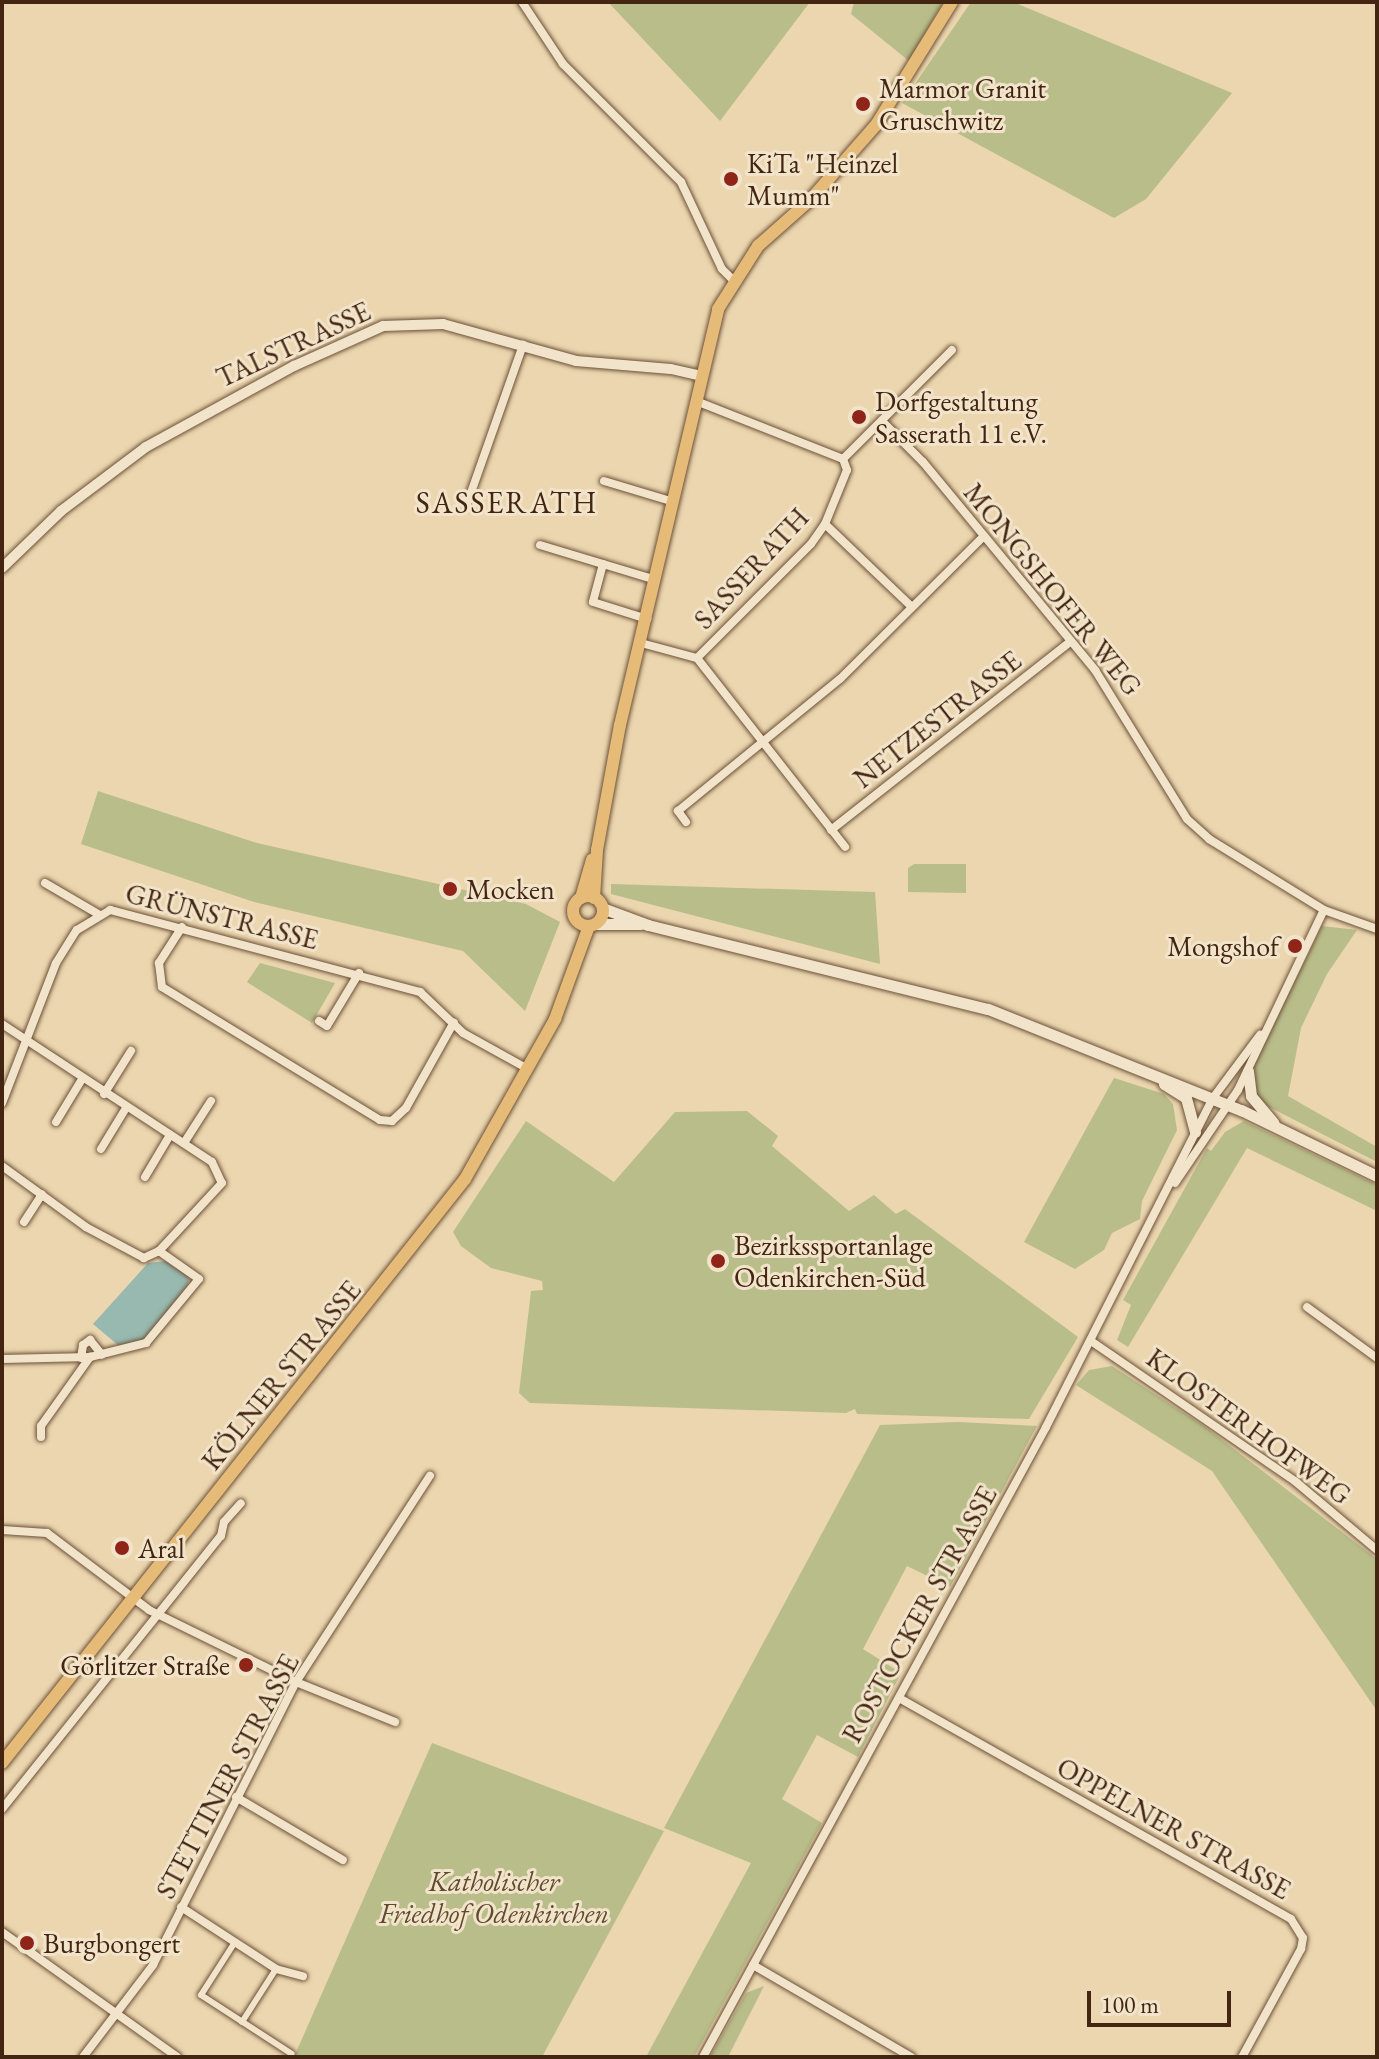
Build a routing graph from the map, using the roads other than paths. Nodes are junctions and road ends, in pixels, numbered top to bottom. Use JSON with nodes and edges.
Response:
{"nodes":[{"id":1,"x":522,"y":2,"type":"edge"},
{"id":2,"x":952,"y":2,"type":"edge"},
{"id":3,"x":732,"y":279,"type":"junction"},
{"id":4,"x":523,"y":345,"type":"junction"},
{"id":5,"x":952,"y":350,"type":"dead end"},
{"id":6,"x":701,"y":376,"type":"junction"},
{"id":7,"x":696,"y":401,"type":"junction"},
{"id":8,"x":883,"y":422,"type":"junction"},
{"id":9,"x":843,"y":459,"type":"junction"},
{"id":10,"x":604,"y":481,"type":"dead end"},
{"id":11,"x":674,"y":502,"type":"junction"},
{"id":12,"x":467,"y":504,"type":"dead end"},
{"id":13,"x":825,"y":524,"type":"junction"},
{"id":14,"x":984,"y":536,"type":"junction"},
{"id":15,"x":540,"y":545,"type":"dead end"},
{"id":16,"x":603,"y":564,"type":"junction"},
{"id":17,"x":2,"y":568,"type":"edge"},
{"id":18,"x":656,"y":580,"type":"junction"},
{"id":19,"x":912,"y":607,"type":"junction"},
{"id":20,"x":647,"y":619,"type":"junction"},
{"id":21,"x":1070,"y":642,"type":"junction"},
{"id":22,"x":641,"y":643,"type":"junction"},
{"id":23,"x":697,"y":658,"type":"junction"},
{"id":24,"x":763,"y":744,"type":"junction"},
{"id":25,"x":686,"y":822,"type":"dead end"},
{"id":26,"x":831,"y":830,"type":"junction"},
{"id":27,"x":845,"y":847,"type":"dead end"},
{"id":28,"x":45,"y":883,"type":"dead end"},
{"id":29,"x":593,"y":901,"type":"junction"},
{"id":30,"x":1324,"y":910,"type":"junction"},
{"id":31,"x":98,"y":914,"type":"junction"},
{"id":32,"x":587,"y":924,"type":"junction"},
{"id":33,"x":648,"y":925,"type":"junction"},
{"id":34,"x":182,"y":927,"type":"junction"},
{"id":35,"x":1377,"y":929,"type":"edge"},
{"id":36,"x":359,"y":973,"type":"junction"},
{"id":37,"x":319,"y":1021,"type":"dead end"},
{"id":38,"x":454,"y":1022,"type":"junction"},
{"id":39,"x":2,"y":1024,"type":"edge"},
{"id":40,"x":1260,"y":1035,"type":"junction"},
{"id":41,"x":25,"y":1039,"type":"junction"},
{"id":42,"x":131,"y":1051,"type":"dead end"},
{"id":43,"x":1106,"y":1054,"type":"junction"},
{"id":44,"x":528,"y":1069,"type":"junction"},
{"id":45,"x":1248,"y":1071,"type":"junction"},
{"id":46,"x":82,"y":1079,"type":"junction"},
{"id":47,"x":104,"y":1094,"type":"junction"},
{"id":48,"x":1213,"y":1098,"type":"junction"},
{"id":49,"x":211,"y":1101,"type":"dead end"},
{"id":50,"x":2,"y":1103,"type":"edge"},
{"id":51,"x":1230,"y":1105,"type":"junction"},
{"id":52,"x":126,"y":1108,"type":"junction"},
{"id":53,"x":56,"y":1122,"type":"dead end"},
{"id":54,"x":1277,"y":1127,"type":"junction"},
{"id":55,"x":1195,"y":1132,"type":"junction"},
{"id":56,"x":170,"y":1135,"type":"junction"},
{"id":57,"x":184,"y":1143,"type":"junction"},
{"id":58,"x":101,"y":1149,"type":"dead end"},
{"id":59,"x":2,"y":1166,"type":"edge"},
{"id":60,"x":1377,"y":1176,"type":"edge"},
{"id":61,"x":145,"y":1177,"type":"dead end"},
{"id":62,"x":1170,"y":1189,"type":"junction"},
{"id":63,"x":42,"y":1194,"type":"junction"},
{"id":64,"x":24,"y":1222,"type":"dead end"},
{"id":65,"x":159,"y":1251,"type":"junction"},
{"id":66,"x":1307,"y":1307,"type":"dead end"},
{"id":67,"x":1091,"y":1341,"type":"junction"},
{"id":68,"x":102,"y":1355,"type":"junction"},
{"id":69,"x":85,"y":1358,"type":"junction"},
{"id":70,"x":1377,"y":1358,"type":"edge"},
{"id":71,"x":2,"y":1359,"type":"edge"},
{"id":72,"x":41,"y":1437,"type":"dead end"},
{"id":73,"x":430,"y":1476,"type":"dead end"},
{"id":74,"x":241,"y":1503,"type":"dead end"},
{"id":75,"x":2,"y":1530,"type":"edge"},
{"id":76,"x":1377,"y":1550,"type":"edge"},
{"id":77,"x":134,"y":1600,"type":"junction"},
{"id":78,"x":158,"y":1615,"type":"junction"},
{"id":79,"x":296,"y":1682,"type":"junction"},
{"id":80,"x":899,"y":1698,"type":"junction"},
{"id":81,"x":395,"y":1722,"type":"dead end"},
{"id":82,"x":2,"y":1763,"type":"edge"},
{"id":83,"x":236,"y":1797,"type":"junction"},
{"id":84,"x":2,"y":1809,"type":"edge"},
{"id":85,"x":343,"y":1860,"type":"dead end"},
{"id":86,"x":181,"y":1907,"type":"junction"},
{"id":87,"x":2,"y":1932,"type":"edge"},
{"id":88,"x":235,"y":1942,"type":"junction"},
{"id":89,"x":753,"y":1965,"type":"junction"},
{"id":90,"x":276,"y":1969,"type":"junction"},
{"id":91,"x":303,"y":1976,"type":"dead end"},
{"id":92,"x":117,"y":2017,"type":"junction"},
{"id":93,"x":242,"y":2022,"type":"junction"},
{"id":94,"x":292,"y":2054,"type":"dead end"},
{"id":95,"x":83,"y":2057,"type":"edge"},
{"id":96,"x":177,"y":2057,"type":"edge"},
{"id":97,"x":703,"y":2057,"type":"edge"},
{"id":98,"x":911,"y":2057,"type":"edge"},
{"id":99,"x":1242,"y":2057,"type":"edge"}],
"edges":[{"from":1,"to":3,"type":"street"},
{"from":2,"to":3,"type":"main road","name":"KÖLNER STRASSE"},
{"from":3,"to":6,"type":"main road","name":"KÖLNER STRASSE"},
{"from":4,"to":6,"type":"street","name":"TALSTRASSE"},
{"from":4,"to":12,"type":"street"},
{"from":4,"to":17,"type":"street","name":"TALSTRASSE"},
{"from":5,"to":8,"type":"street"},
{"from":6,"to":7,"type":"main road","name":"KÖLNER STRASSE"},
{"from":7,"to":9,"type":"street"},
{"from":7,"to":11,"type":"main road","name":"KÖLNER STRASSE"},
{"from":8,"to":9,"type":"street"},
{"from":8,"to":14,"type":"street","name":"MONGSHOFER WEG"},
{"from":9,"to":13,"type":"street","name":"SASSERATH"},
{"from":10,"to":11,"type":"street"},
{"from":11,"to":18,"type":"main road","name":"KÖLNER STRASSE"},
{"from":13,"to":19,"type":"street"},
{"from":13,"to":23,"type":"street","name":"SASSERATH"},
{"from":14,"to":19,"type":"street"},
{"from":14,"to":21,"type":"street","name":"MONGSHOFER WEG"},
{"from":15,"to":16,"type":"street"},
{"from":16,"to":18,"type":"street"},
{"from":16,"to":20,"type":"street"},
{"from":18,"to":20,"type":"main road","name":"KÖLNER STRASSE"},
{"from":19,"to":24,"type":"street"},
{"from":20,"to":22,"type":"main road","name":"KÖLNER STRASSE"},
{"from":21,"to":26,"type":"street","name":"NETZESTRASSE"},
{"from":21,"to":30,"type":"street","name":"MONGSHOFER WEG"},
{"from":22,"to":23,"type":"street"},
{"from":22,"to":29,"type":"main road","name":"KÖLNER STRASSE"},
{"from":23,"to":24,"type":"street"},
{"from":24,"to":25,"type":"street"},
{"from":24,"to":26,"type":"street"},
{"from":26,"to":27,"type":"street"},
{"from":28,"to":31,"type":"street"},
{"from":29,"to":32,"type":"main road","name":"KÖLNER STRASSE"},
{"from":29,"to":32,"type":"main road","name":"KÖLNER STRASSE"},
{"from":29,"to":33,"type":"main road"},
{"from":30,"to":35,"type":"street"},
{"from":30,"to":40,"type":"street"},
{"from":31,"to":34,"type":"street","name":"GRÜNSTRASSE"},
{"from":31,"to":41,"type":"street","name":"GRÜNSTRASSE"},
{"from":32,"to":33,"type":"main road"},
{"from":32,"to":44,"type":"main road","name":"KÖLNER STRASSE"},
{"from":33,"to":43,"type":"main road"},
{"from":34,"to":36,"type":"street","name":"GRÜNSTRASSE"},
{"from":34,"to":38,"type":"street"},
{"from":36,"to":37,"type":"street"},
{"from":36,"to":38,"type":"street","name":"GRÜNSTRASSE"},
{"from":38,"to":44,"type":"street","name":"GRÜNSTRASSE"},
{"from":39,"to":41,"type":"street"},
{"from":40,"to":45,"type":"street","name":"ROSTOCKER STRASSE"},
{"from":40,"to":48,"type":"street","name":"ROSTOCKER STRASSE"},
{"from":41,"to":46,"type":"street"},
{"from":41,"to":50,"type":"street","name":"GRÜNSTRASSE"},
{"from":42,"to":47,"type":"street"},
{"from":43,"to":48,"type":"main road"},
{"from":43,"to":55,"type":"main road"},
{"from":44,"to":77,"type":"main road","name":"KÖLNER STRASSE"},
{"from":45,"to":51,"type":"street","name":"ROSTOCKER STRASSE"},
{"from":45,"to":54,"type":"main road"},
{"from":46,"to":47,"type":"street"},
{"from":46,"to":53,"type":"street"},
{"from":47,"to":52,"type":"street"},
{"from":48,"to":51,"type":"main road"},
{"from":48,"to":55,"type":"street","name":"ROSTOCKER STRASSE"},
{"from":49,"to":57,"type":"street"},
{"from":51,"to":54,"type":"main road"},
{"from":51,"to":62,"type":"street","name":"ROSTOCKER STRASSE"},
{"from":52,"to":56,"type":"street"},
{"from":52,"to":58,"type":"street"},
{"from":54,"to":60,"type":"main road"},
{"from":55,"to":62,"type":"street","name":"ROSTOCKER STRASSE"},
{"from":56,"to":57,"type":"street"},
{"from":56,"to":61,"type":"street"},
{"from":57,"to":65,"type":"street"},
{"from":59,"to":63,"type":"street"},
{"from":62,"to":67,"type":"street","name":"ROSTOCKER STRASSE"},
{"from":63,"to":64,"type":"street"},
{"from":63,"to":65,"type":"street"},
{"from":65,"to":68,"type":"street"},
{"from":66,"to":70,"type":"street"},
{"from":67,"to":76,"type":"street","name":"KLOSTERHOFWEG"},
{"from":67,"to":80,"type":"street","name":"ROSTOCKER STRASSE"},
{"from":68,"to":69,"type":"street"},
{"from":68,"to":69,"type":"street"},
{"from":69,"to":71,"type":"street"},
{"from":69,"to":72,"type":"street"},
{"from":73,"to":79,"type":"street","name":"STETTINER STRASSE"},
{"from":74,"to":78,"type":"street","name":"KÖLNER STRASSE"},
{"from":75,"to":77,"type":"street"},
{"from":77,"to":78,"type":"street"},
{"from":77,"to":82,"type":"main road","name":"KÖLNER STRASSE"},
{"from":78,"to":79,"type":"street"},
{"from":78,"to":84,"type":"street","name":"KÖLNER STRASSE"},
{"from":79,"to":81,"type":"street"},
{"from":79,"to":83,"type":"street","name":"STETTINER STRASSE"},
{"from":80,"to":89,"type":"street","name":"ROSTOCKER STRASSE"},
{"from":80,"to":99,"type":"street","name":"OPPELNER STRASSE"},
{"from":83,"to":85,"type":"street"},
{"from":83,"to":86,"type":"street","name":"STETTINER STRASSE"},
{"from":86,"to":88,"type":"street"},
{"from":86,"to":92,"type":"street","name":"STETTINER STRASSE"},
{"from":87,"to":92,"type":"street"},
{"from":88,"to":90,"type":"street"},
{"from":88,"to":93,"type":"street"},
{"from":89,"to":97,"type":"street","name":"ROSTOCKER STRASSE"},
{"from":89,"to":98,"type":"street"},
{"from":90,"to":91,"type":"street"},
{"from":90,"to":93,"type":"street"},
{"from":92,"to":95,"type":"street"},
{"from":92,"to":96,"type":"street"},
{"from":93,"to":94,"type":"street"}]}
